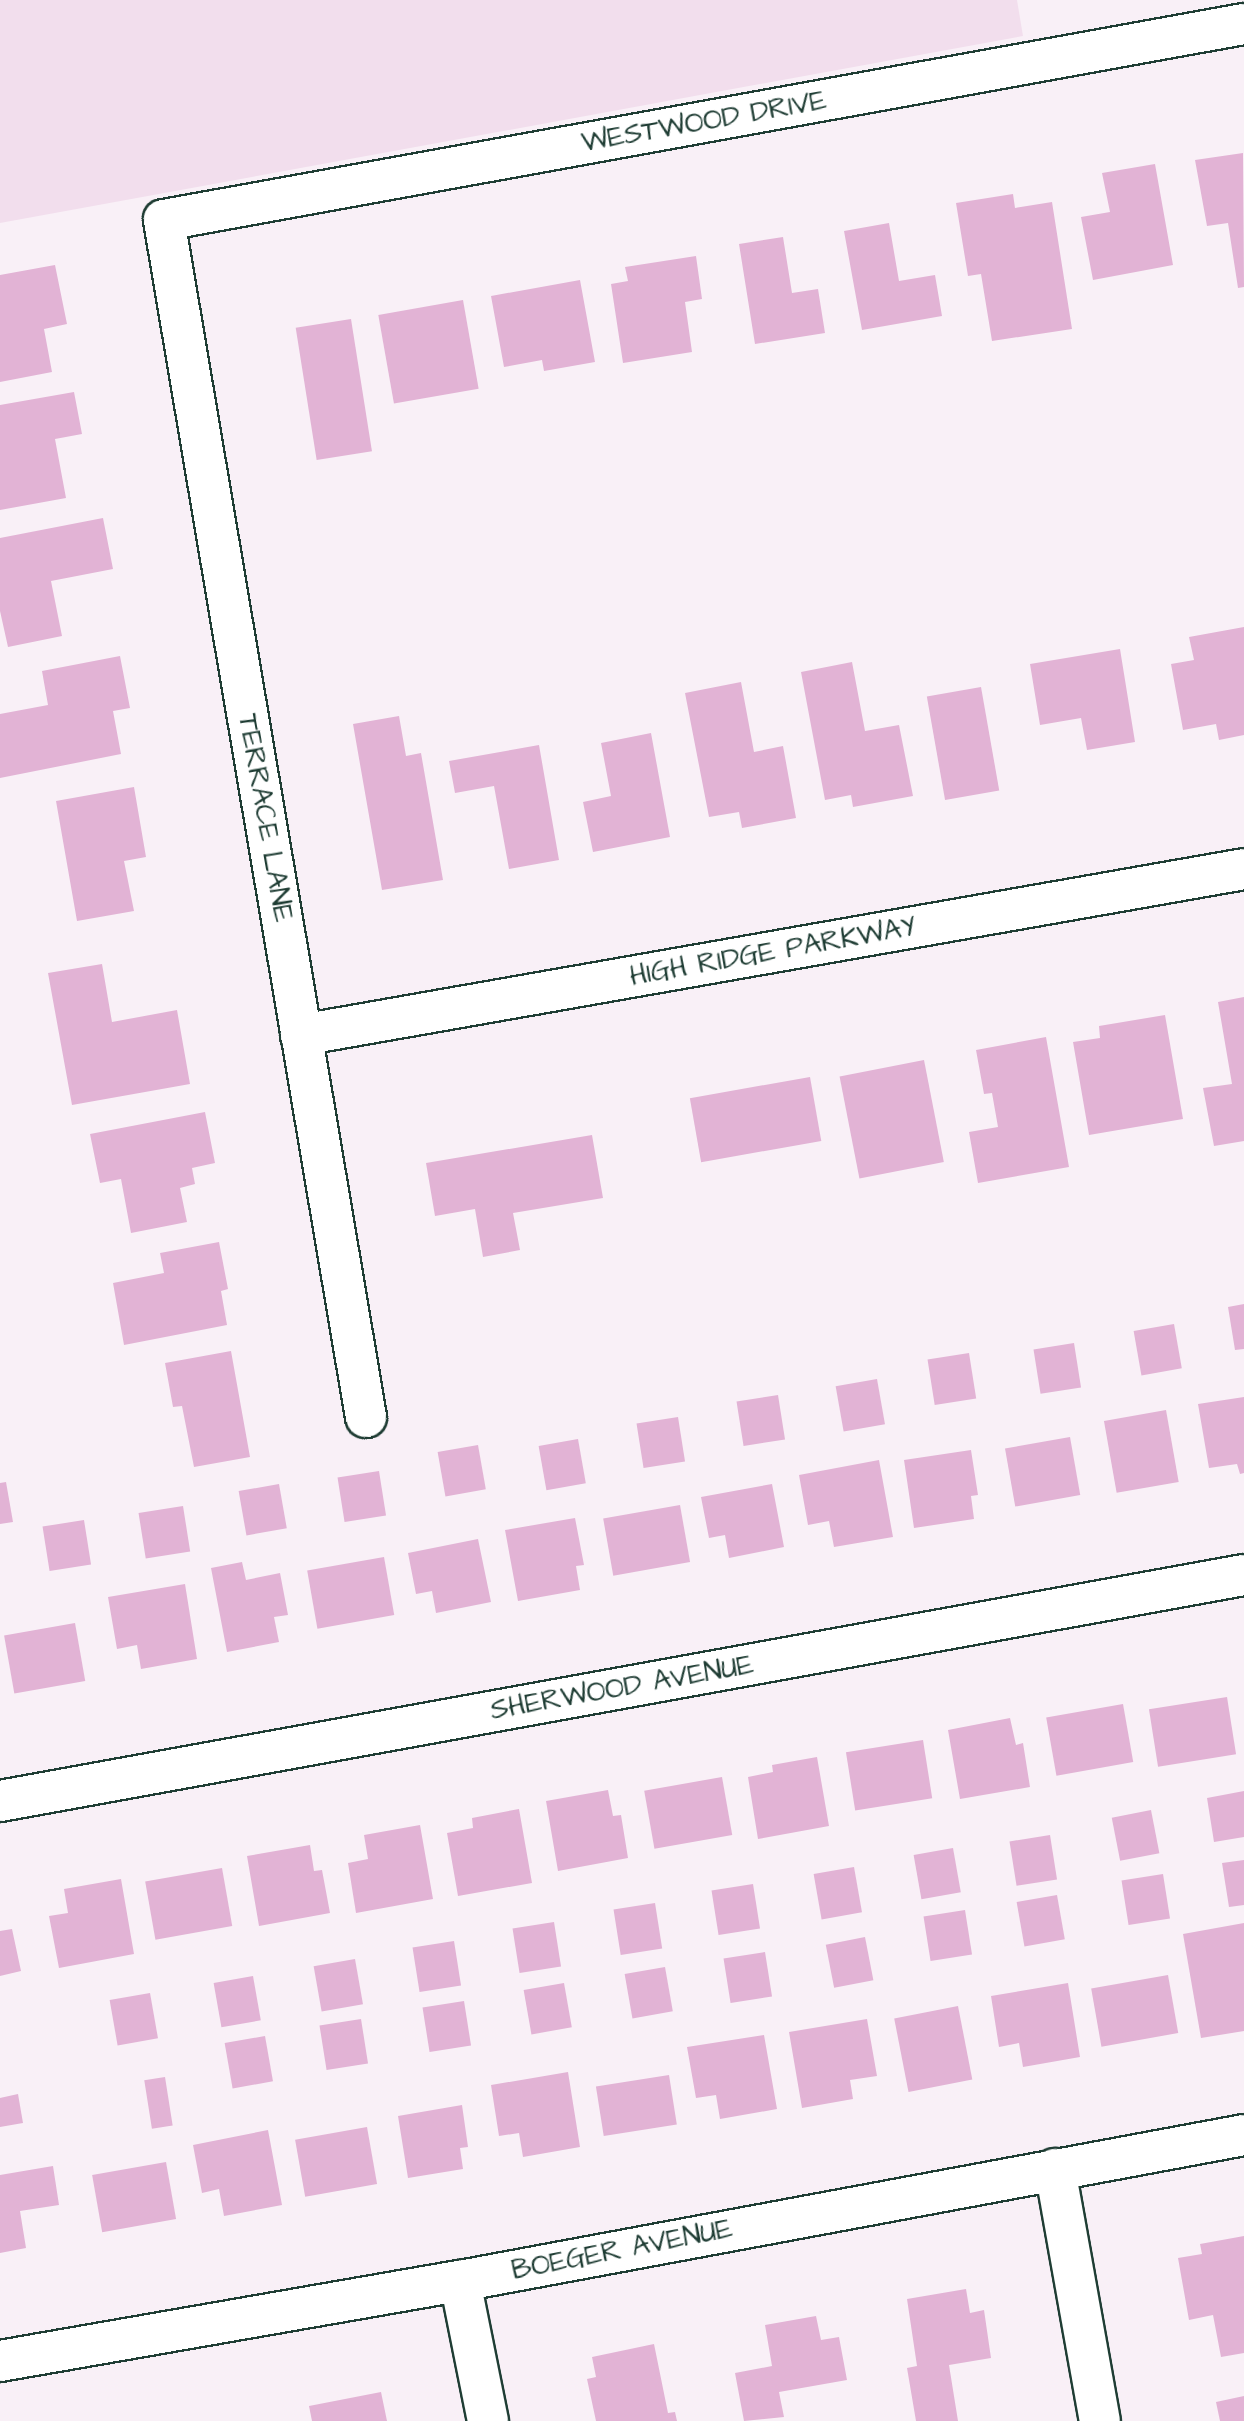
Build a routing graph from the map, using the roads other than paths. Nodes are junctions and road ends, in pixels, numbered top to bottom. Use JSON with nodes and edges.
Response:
{"nodes":[{"id":1,"x":1244,"y":24,"type":"edge"},
{"id":2,"x":164,"y":220,"type":"joint"},
{"id":3,"x":1244,"y":869,"type":"edge"},
{"id":4,"x":301,"y":1035,"type":"junction"},
{"id":5,"x":366,"y":1417,"type":"dead end"},
{"id":6,"x":1244,"y":1575,"type":"edge"},
{"id":7,"x":0,"y":1801,"type":"edge"},
{"id":8,"x":1244,"y":2135,"type":"edge"},
{"id":9,"x":1055,"y":2169,"type":"junction"},
{"id":10,"x":460,"y":2281,"type":"junction"},
{"id":11,"x":0,"y":2361,"type":"edge"},
{"id":12,"x":488,"y":2421,"type":"edge"},
{"id":13,"x":1100,"y":2421,"type":"edge"}],
"edges":[{"from":1,"to":2,"type":"street","name":"WESTWOOD DRIVE"},
{"from":2,"to":4,"type":"street","name":"TERRACE LANE"},
{"from":3,"to":4,"type":"street","name":"HIGH RIDGE PARKWAY"},
{"from":4,"to":5,"type":"street","name":"TERRACE LANE"},
{"from":6,"to":7,"type":"street","name":"SHERWOOD AVENUE"},
{"from":8,"to":9,"type":"street","name":"BOEGER AVENUE"},
{"from":9,"to":10,"type":"street","name":"BOEGER AVENUE"},
{"from":9,"to":13,"type":"street"},
{"from":10,"to":11,"type":"street","name":"BOEGER AVENUE"},
{"from":10,"to":12,"type":"street"}]}
